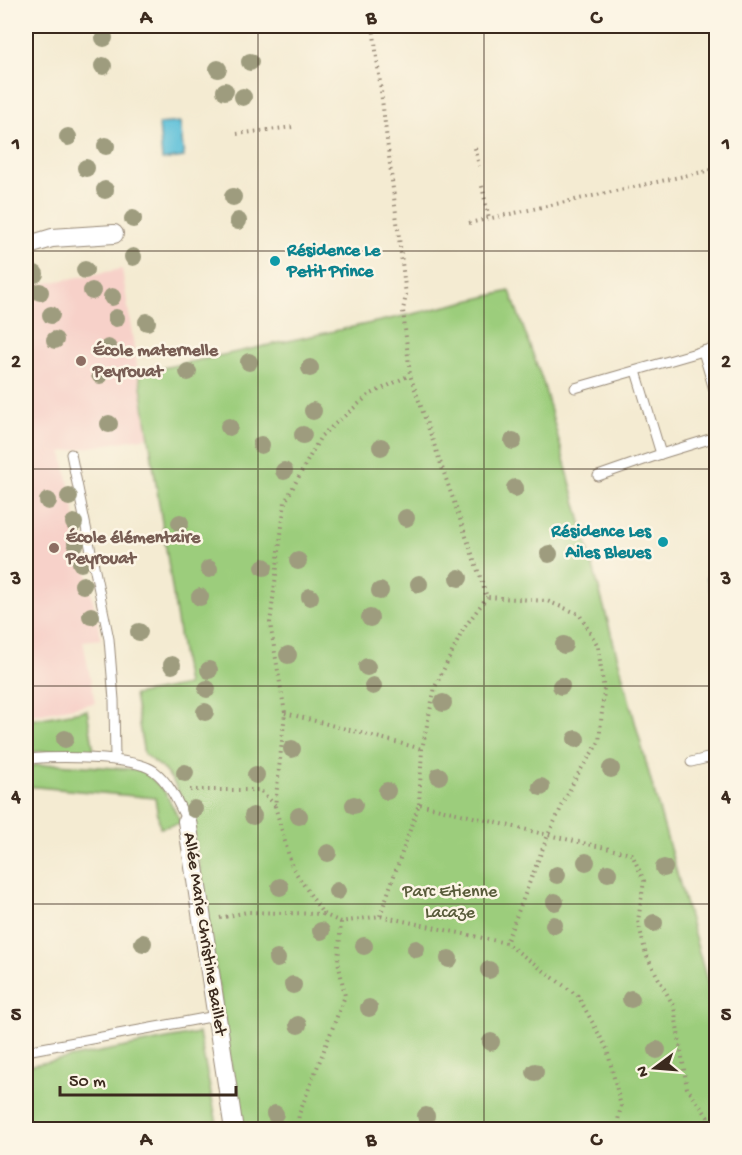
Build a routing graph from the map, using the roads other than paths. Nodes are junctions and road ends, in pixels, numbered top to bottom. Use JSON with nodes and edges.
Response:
{"nodes":[{"id":1,"x":114,"y":234,"type":"dead end"},
{"id":2,"x":26,"y":246,"type":"edge"},
{"id":3,"x":717,"y":347,"type":"edge"},
{"id":4,"x":703,"y":351,"type":"junction"},
{"id":5,"x":636,"y":371,"type":"junction"},
{"id":6,"x":575,"y":388,"type":"dead end"},
{"id":7,"x":717,"y":397,"type":"edge"},
{"id":8,"x":717,"y":438,"type":"edge"},
{"id":9,"x":71,"y":454,"type":"dead end"},
{"id":10,"x":661,"y":454,"type":"junction"},
{"id":11,"x":598,"y":476,"type":"dead end"},
{"id":12,"x":717,"y":756,"type":"edge"},
{"id":13,"x":26,"y":759,"type":"edge"},
{"id":14,"x":115,"y":760,"type":"junction"},
{"id":15,"x":691,"y":762,"type":"dead end"},
{"id":16,"x":187,"y":821,"type":"joint"},
{"id":17,"x":216,"y":1016,"type":"junction"},
{"id":18,"x":26,"y":1051,"type":"edge"},
{"id":19,"x":234,"y":1130,"type":"edge"}],
"edges":[{"from":1,"to":2,"type":"street"},
{"from":3,"to":4,"type":"lane"},
{"from":4,"to":5,"type":"lane"},
{"from":4,"to":7,"type":"lane"},
{"from":5,"to":6,"type":"lane"},
{"from":5,"to":10,"type":"lane"},
{"from":8,"to":10,"type":"lane"},
{"from":9,"to":14,"type":"lane"},
{"from":10,"to":11,"type":"lane"},
{"from":12,"to":15,"type":"lane"},
{"from":13,"to":14,"type":"lane","name":"Allée Marie Christine Baillet"},
{"from":14,"to":16,"type":"lane","name":"Allée Marie Christine Baillet"},
{"from":16,"to":17,"type":"street","name":"Allée Marie Christine Baillet"},
{"from":17,"to":18,"type":"lane"},
{"from":17,"to":19,"type":"street","name":"Allée Marie Christine Baillet"}]}
